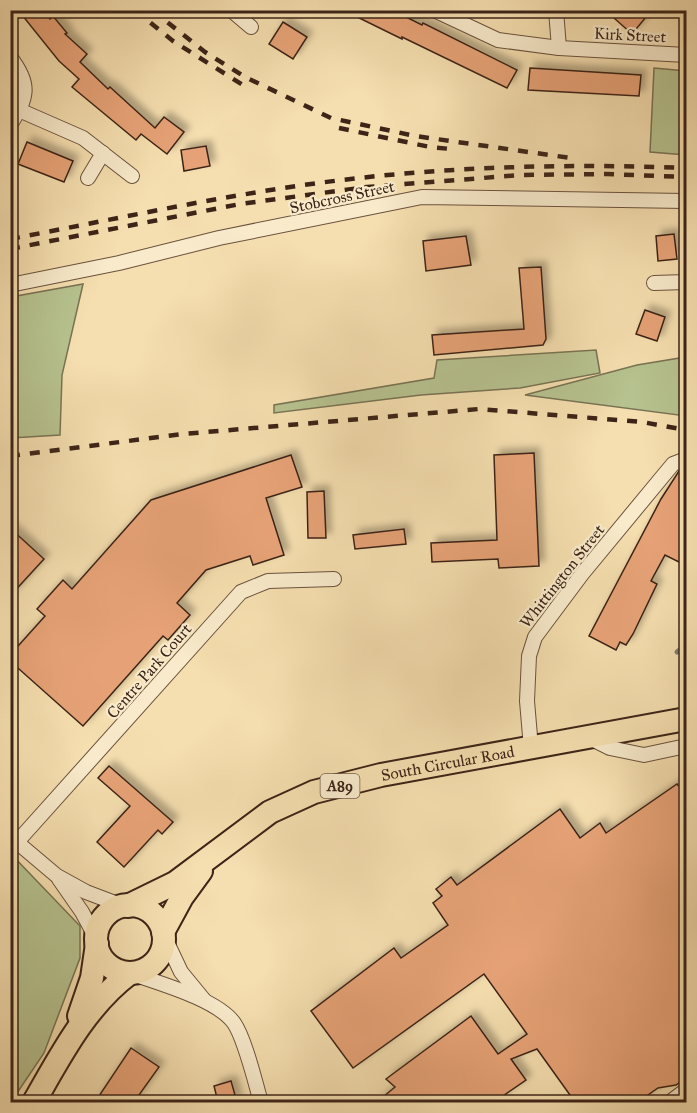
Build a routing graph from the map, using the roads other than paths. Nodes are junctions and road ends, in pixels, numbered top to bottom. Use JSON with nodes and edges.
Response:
{"nodes":[{"id":1,"x":231,"y":10,"type":"edge"},
{"id":2,"x":434,"y":10,"type":"edge"},
{"id":3,"x":556,"y":10,"type":"edge"},
{"id":4,"x":251,"y":27,"type":"dead end"},
{"id":5,"x":559,"y":48,"type":"junction"},
{"id":6,"x":687,"y":55,"type":"edge"},
{"id":7,"x":10,"y":57,"type":"edge"},
{"id":8,"x":20,"y":110,"type":"junction"},
{"id":9,"x":10,"y":125,"type":"edge"},
{"id":10,"x":103,"y":153,"type":"junction"},
{"id":11,"x":132,"y":176,"type":"dead end"},
{"id":12,"x":88,"y":178,"type":"dead end"},
{"id":13,"x":687,"y":201,"type":"edge"},
{"id":14,"x":687,"y":282,"type":"edge"},
{"id":15,"x":654,"y":283,"type":"dead end"},
{"id":16,"x":10,"y":285,"type":"edge"},
{"id":17,"x":687,"y":459,"type":"edge"},
{"id":18,"x":334,"y":579,"type":"dead end"},
{"id":19,"x":687,"y":719,"type":"edge"},
{"id":20,"x":590,"y":738,"type":"junction"},
{"id":21,"x":687,"y":746,"type":"edge"},
{"id":22,"x":531,"y":748,"type":"junction"},
{"id":23,"x":14,"y":839,"type":"edge"},
{"id":24,"x":215,"y":854,"type":"junction"},
{"id":25,"x":57,"y":876,"type":"junction"},
{"id":26,"x":125,"y":906,"type":"junction"},
{"id":27,"x":164,"y":934,"type":"junction"},
{"id":28,"x":97,"y":941,"type":"junction"},
{"id":29,"x":130,"y":973,"type":"junction"},
{"id":30,"x":204,"y":1001,"type":"junction"},
{"id":31,"x":71,"y":1037,"type":"junction"},
{"id":32,"x":687,"y":1090,"type":"edge"},
{"id":33,"x":34,"y":1102,"type":"edge"},
{"id":34,"x":261,"y":1102,"type":"edge"},
{"id":35,"x":670,"y":1102,"type":"edge"}],
"edges":[{"from":1,"to":4,"type":"street"},
{"from":2,"to":5,"type":"street","name":"Kirk Street"},
{"from":3,"to":5,"type":"street"},
{"from":5,"to":6,"type":"street","name":"Kirk Street"},
{"from":7,"to":8,"type":"street"},
{"from":8,"to":9,"type":"street"},
{"from":8,"to":10,"type":"street"},
{"from":10,"to":11,"type":"street"},
{"from":10,"to":12,"type":"street"},
{"from":13,"to":16,"type":"street","name":"Stobcross Street"},
{"from":14,"to":15,"type":"street"},
{"from":17,"to":22,"type":"street","name":"Whittington Street"},
{"from":18,"to":23,"type":"street","name":"Centre Park Court"},
{"from":19,"to":20,"type":"main road","name":"South Circular Road","number":"A89"},
{"from":20,"to":21,"type":"street"},
{"from":20,"to":22,"type":"main road","name":"South Circular Road","number":"A89"},
{"from":22,"to":24,"type":"main road","name":"South Circular Road","number":"A89"},
{"from":23,"to":25,"type":"street","name":"Centre Park Court"},
{"from":24,"to":26,"type":"main road","name":"South Circular Road","number":"A89"},
{"from":24,"to":27,"type":"main road","name":"South Circular Road","number":"A89"},
{"from":25,"to":26,"type":"street","name":"Centre Park Court"},
{"from":25,"to":28,"type":"street","name":"Centre Park Court"},
{"from":26,"to":27,"type":"main road"},
{"from":26,"to":28,"type":"main road","number":"A89"},
{"from":27,"to":29,"type":"main road","number":"A89"},
{"from":27,"to":30,"type":"street"},
{"from":28,"to":29,"type":"main road"},
{"from":28,"to":31,"type":"main road","number":"A89"},
{"from":29,"to":30,"type":"street"},
{"from":29,"to":31,"type":"main road","number":"A89"},
{"from":30,"to":34,"type":"street"},
{"from":31,"to":33,"type":"main road","number":"A89"},
{"from":32,"to":35,"type":"street"}]}
